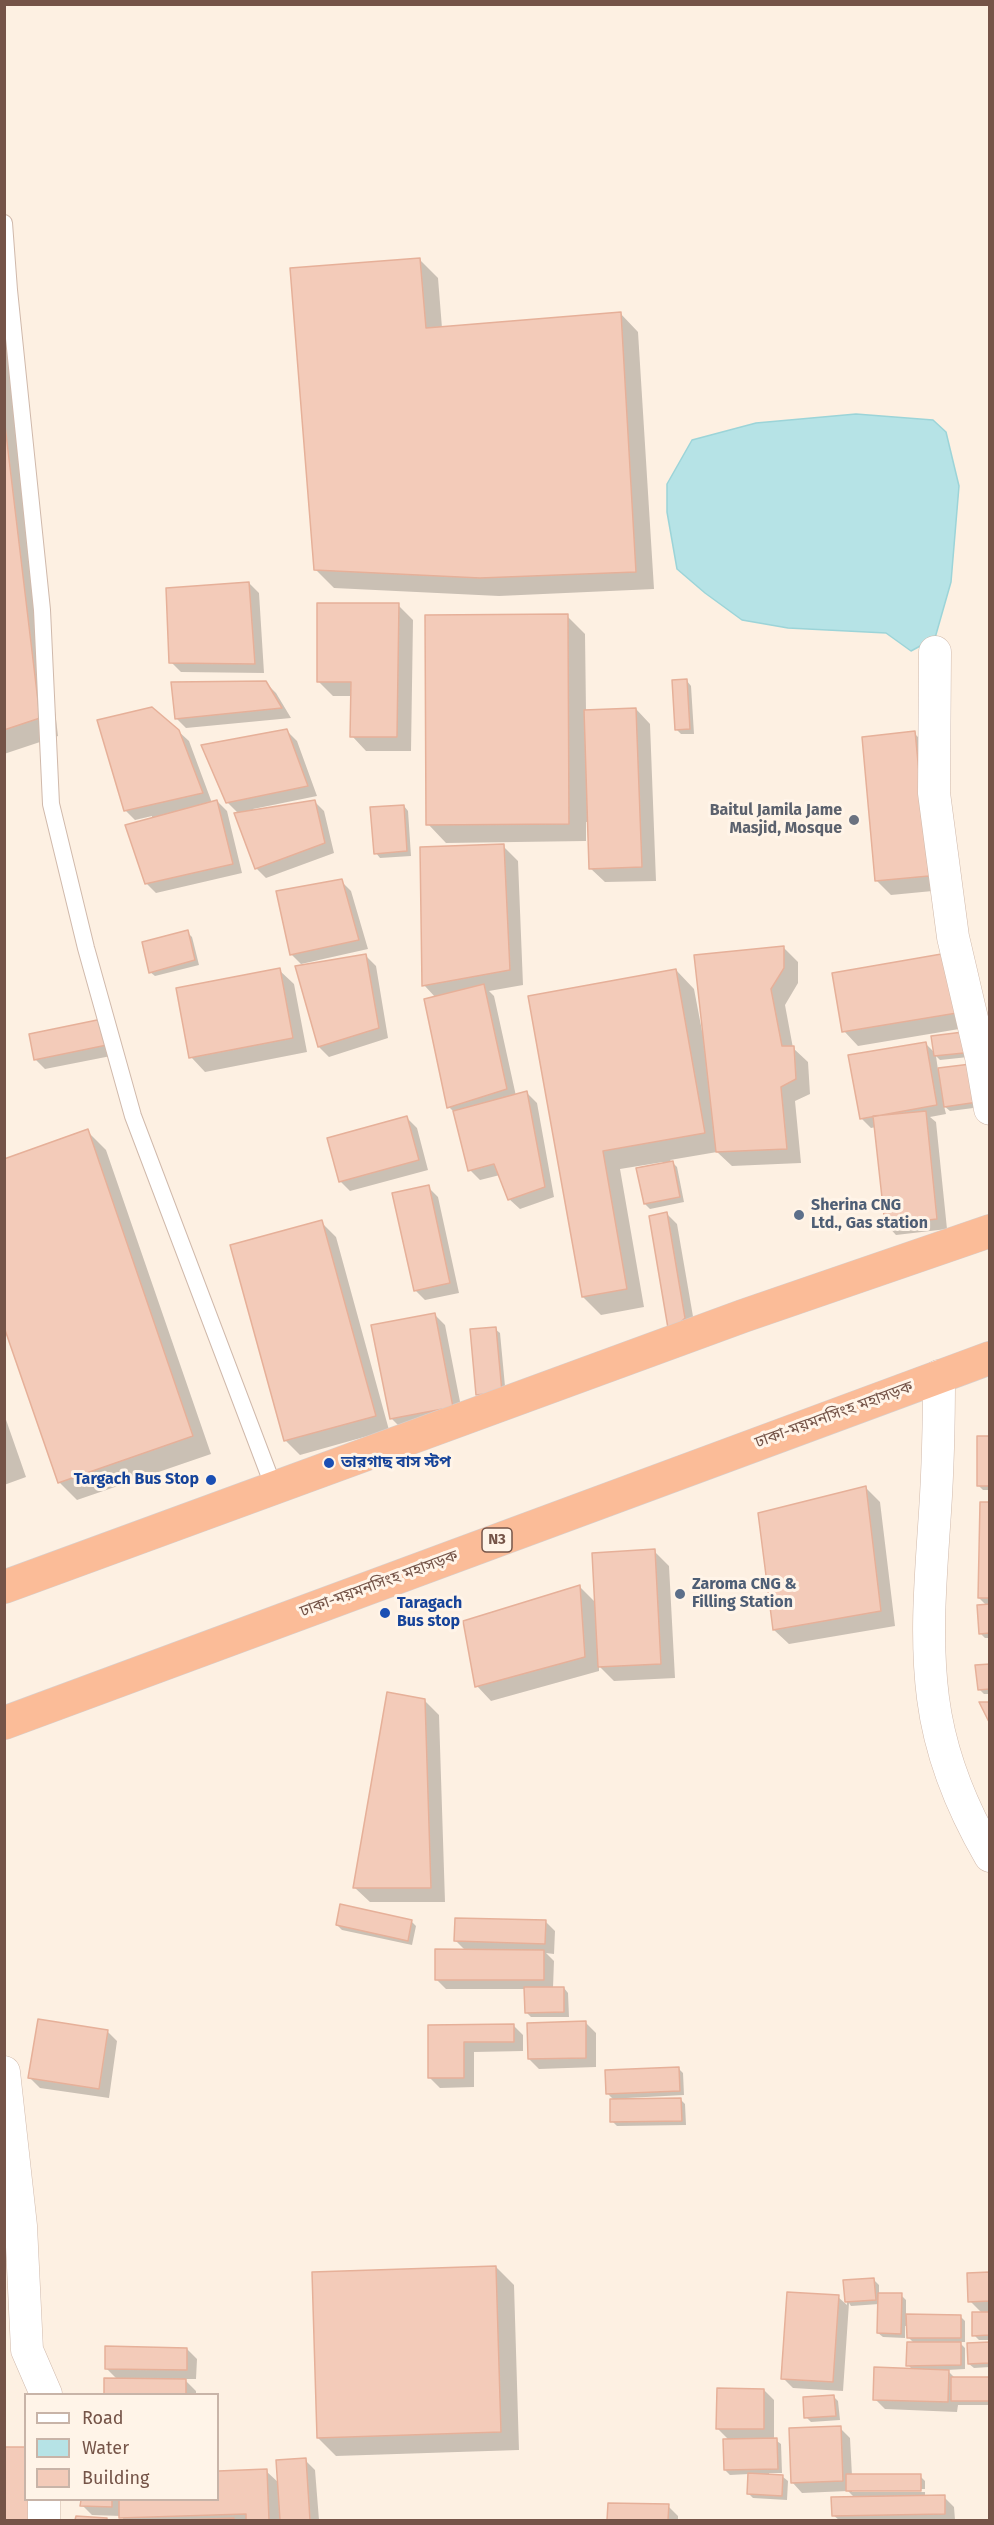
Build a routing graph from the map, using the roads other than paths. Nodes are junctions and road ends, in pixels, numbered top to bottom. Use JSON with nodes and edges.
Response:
{"nodes":[{"id":1,"x":4,"y":223,"type":"edge"},
{"id":2,"x":935,"y":652,"type":"dead end"},
{"id":3,"x":990,"y":1109,"type":"edge"},
{"id":4,"x":990,"y":1231,"type":"edge"},
{"id":5,"x":990,"y":1358,"type":"edge"},
{"id":6,"x":939,"y":1376,"type":"junction"},
{"id":7,"x":274,"y":1488,"type":"junction"},
{"id":8,"x":4,"y":1587,"type":"edge"},
{"id":9,"x":4,"y":1724,"type":"edge"},
{"id":10,"x":990,"y":1856,"type":"edge"},
{"id":11,"x":4,"y":2072,"type":"edge"},
{"id":12,"x":46,"y":2393,"type":"edge"},
{"id":13,"x":44,"y":2501,"type":"edge"},
{"id":14,"x":44,"y":2520,"type":"edge"}],
"edges":[{"from":1,"to":7,"type":"lane"},
{"from":2,"to":3,"type":"street"},
{"from":4,"to":7,"type":"highway"},
{"from":5,"to":6,"type":"highway","name":"ঢাকা-ময়মনসিংহ মহাসড়ক","number":"N3"},
{"from":6,"to":9,"type":"highway","name":"ঢাকা-ময়মনসিংহ মহাসড়ক","number":"N3"},
{"from":6,"to":10,"type":"street"},
{"from":7,"to":8,"type":"highway"},
{"from":11,"to":12,"type":"street"},
{"from":13,"to":14,"type":"street"}]}
